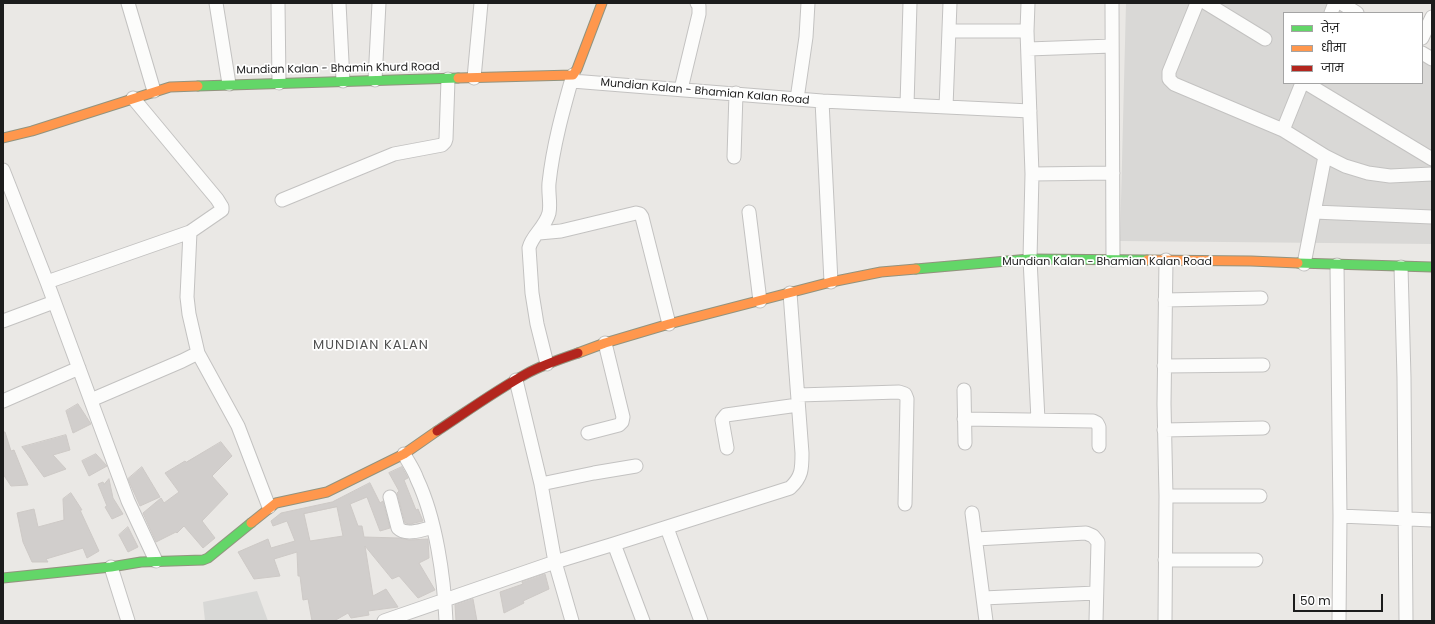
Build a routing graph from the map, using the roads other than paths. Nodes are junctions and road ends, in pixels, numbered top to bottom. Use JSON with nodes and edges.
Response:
{"nodes":[{"id":1,"x":128,"y":3,"type":"edge"},
{"id":2,"x":216,"y":3,"type":"edge"},
{"id":3,"x":278,"y":3,"type":"edge"},
{"id":4,"x":339,"y":3,"type":"edge"},
{"id":5,"x":379,"y":3,"type":"edge"},
{"id":6,"x":481,"y":3,"type":"edge"},
{"id":7,"x":602,"y":3,"type":"edge"},
{"id":8,"x":697,"y":3,"type":"edge"},
{"id":9,"x":808,"y":3,"type":"edge"},
{"id":10,"x":910,"y":3,"type":"edge"},
{"id":11,"x":950,"y":3,"type":"edge"},
{"id":12,"x":1028,"y":3,"type":"edge"},
{"id":13,"x":1112,"y":3,"type":"edge"},
{"id":14,"x":1196,"y":3,"type":"edge"},
{"id":15,"x":1206,"y":3,"type":"edge"},
{"id":16,"x":1346,"y":6,"type":"edge"},
{"id":17,"x":1333,"y":12,"type":"edge"},
{"id":18,"x":1432,"y":16,"type":"edge"},
{"id":19,"x":949,"y":31,"type":"junction"},
{"id":20,"x":1027,"y":31,"type":"junction"},
{"id":21,"x":1423,"y":36,"type":"edge"},
{"id":22,"x":1265,"y":39,"type":"dead end"},
{"id":23,"x":1112,"y":46,"type":"junction"},
{"id":24,"x":1028,"y":49,"type":"junction"},
{"id":25,"x":1423,"y":54,"type":"edge"},
{"id":26,"x":1432,"y":59,"type":"edge"},
{"id":27,"x":474,"y":78,"type":"junction"},
{"id":28,"x":573,"y":78,"type":"junction"},
{"id":29,"x":448,"y":79,"type":"junction"},
{"id":30,"x":375,"y":80,"type":"junction"},
{"id":31,"x":343,"y":81,"type":"junction"},
{"id":32,"x":280,"y":83,"type":"junction"},
{"id":33,"x":229,"y":84,"type":"junction"},
{"id":34,"x":1302,"y":84,"type":"edge"},
{"id":35,"x":1308,"y":84,"type":"edge"},
{"id":36,"x":681,"y":89,"type":"junction"},
{"id":37,"x":154,"y":91,"type":"junction"},
{"id":38,"x":736,"y":93,"type":"junction"},
{"id":39,"x":133,"y":98,"type":"junction"},
{"id":40,"x":797,"y":99,"type":"junction"},
{"id":41,"x":822,"y":101,"type":"junction"},
{"id":42,"x":907,"y":105,"type":"junction"},
{"id":43,"x":946,"y":107,"type":"junction"},
{"id":44,"x":1030,"y":111,"type":"junction"},
{"id":45,"x":1283,"y":130,"type":"junction"},
{"id":46,"x":3,"y":138,"type":"edge"},
{"id":47,"x":1324,"y":156,"type":"junction"},
{"id":48,"x":734,"y":157,"type":"dead end"},
{"id":49,"x":1432,"y":159,"type":"edge"},
{"id":50,"x":3,"y":170,"type":"edge"},
{"id":51,"x":1113,"y":173,"type":"junction"},
{"id":52,"x":1032,"y":174,"type":"junction"},
{"id":53,"x":1432,"y":174,"type":"edge"},
{"id":54,"x":282,"y":200,"type":"dead end"},
{"id":55,"x":749,"y":212,"type":"dead end"},
{"id":56,"x":1314,"y":212,"type":"junction"},
{"id":57,"x":1432,"y":217,"type":"edge"},
{"id":58,"x":190,"y":232,"type":"junction"},
{"id":59,"x":539,"y":233,"type":"junction"},
{"id":60,"x":1030,"y":260,"type":"junction"},
{"id":61,"x":1114,"y":260,"type":"junction"},
{"id":62,"x":1166,"y":260,"type":"junction"},
{"id":63,"x":1304,"y":264,"type":"junction"},
{"id":64,"x":1337,"y":265,"type":"junction"},
{"id":65,"x":1401,"y":267,"type":"junction"},
{"id":66,"x":1432,"y":267,"type":"edge"},
{"id":67,"x":47,"y":282,"type":"junction"},
{"id":68,"x":831,"y":282,"type":"junction"},
{"id":69,"x":790,"y":293,"type":"junction"},
{"id":70,"x":1261,"y":298,"type":"dead end"},
{"id":71,"x":1165,"y":300,"type":"junction"},
{"id":72,"x":760,"y":301,"type":"junction"},
{"id":73,"x":54,"y":302,"type":"junction"},
{"id":74,"x":3,"y":321,"type":"edge"},
{"id":75,"x":670,"y":324,"type":"junction"},
{"id":76,"x":605,"y":343,"type":"junction"},
{"id":77,"x":198,"y":353,"type":"junction"},
{"id":78,"x":547,"y":364,"type":"junction"},
{"id":79,"x":1263,"y":365,"type":"dead end"},
{"id":80,"x":1164,"y":366,"type":"junction"},
{"id":81,"x":79,"y":368,"type":"junction"},
{"id":82,"x":516,"y":380,"type":"junction"},
{"id":83,"x":964,"y":390,"type":"dead end"},
{"id":84,"x":91,"y":400,"type":"junction"},
{"id":85,"x":798,"y":400,"type":"junction"},
{"id":86,"x":3,"y":401,"type":"edge"},
{"id":87,"x":964,"y":419,"type":"junction"},
{"id":88,"x":1038,"y":420,"type":"junction"},
{"id":89,"x":1263,"y":428,"type":"dead end"},
{"id":90,"x":1164,"y":430,"type":"junction"},
{"id":91,"x":588,"y":433,"type":"dead end"},
{"id":92,"x":965,"y":443,"type":"dead end"},
{"id":93,"x":1099,"y":446,"type":"dead end"},
{"id":94,"x":727,"y":448,"type":"dead end"},
{"id":95,"x":404,"y":454,"type":"junction"},
{"id":96,"x":636,"y":466,"type":"dead end"},
{"id":97,"x":541,"y":484,"type":"junction"},
{"id":98,"x":1166,"y":496,"type":"junction"},
{"id":99,"x":1260,"y":496,"type":"dead end"},
{"id":100,"x":390,"y":497,"type":"dead end"},
{"id":101,"x":906,"y":504,"type":"dead end"},
{"id":102,"x":269,"y":507,"type":"junction"},
{"id":103,"x":972,"y":513,"type":"dead end"},
{"id":104,"x":1340,"y":516,"type":"junction"},
{"id":105,"x":1404,"y":518,"type":"junction"},
{"id":106,"x":1432,"y":520,"type":"edge"},
{"id":107,"x":433,"y":528,"type":"junction"},
{"id":108,"x":668,"y":528,"type":"junction"},
{"id":109,"x":976,"y":539,"type":"junction"},
{"id":110,"x":614,"y":544,"type":"junction"},
{"id":111,"x":1165,"y":560,"type":"junction"},
{"id":112,"x":1256,"y":560,"type":"dead end"},
{"id":113,"x":156,"y":561,"type":"junction"},
{"id":114,"x":555,"y":562,"type":"junction"},
{"id":115,"x":111,"y":567,"type":"junction"},
{"id":116,"x":3,"y":578,"type":"edge"},
{"id":117,"x":1096,"y":594,"type":"junction"},
{"id":118,"x":983,"y":598,"type":"junction"},
{"id":119,"x":445,"y":600,"type":"junction"},
{"id":120,"x":128,"y":621,"type":"edge"},
{"id":121,"x":384,"y":621,"type":"edge"},
{"id":122,"x":446,"y":621,"type":"edge"},
{"id":123,"x":572,"y":621,"type":"edge"},
{"id":124,"x":643,"y":621,"type":"edge"},
{"id":125,"x":701,"y":621,"type":"edge"},
{"id":126,"x":986,"y":621,"type":"edge"},
{"id":127,"x":1096,"y":621,"type":"edge"},
{"id":128,"x":1165,"y":621,"type":"edge"},
{"id":129,"x":1339,"y":621,"type":"edge"},
{"id":130,"x":1406,"y":621,"type":"edge"}],
"edges":[{"from":1,"to":37,"type":"street"},
{"from":2,"to":33,"type":"street"},
{"from":3,"to":32,"type":"street"},
{"from":4,"to":31,"type":"street"},
{"from":5,"to":30,"type":"street"},
{"from":6,"to":27,"type":"street"},
{"from":7,"to":28,"type":"street"},
{"from":8,"to":36,"type":"street"},
{"from":9,"to":40,"type":"street"},
{"from":10,"to":42,"type":"street"},
{"from":11,"to":19,"type":"street"},
{"from":12,"to":20,"type":"street"},
{"from":13,"to":23,"type":"street"},
{"from":14,"to":45,"type":"street"},
{"from":15,"to":22,"type":"street"},
{"from":16,"to":17,"type":"street"},
{"from":18,"to":21,"type":"street"},
{"from":19,"to":20,"type":"street"},
{"from":19,"to":43,"type":"street"},
{"from":20,"to":24,"type":"street"},
{"from":23,"to":24,"type":"street"},
{"from":23,"to":51,"type":"street"},
{"from":24,"to":44,"type":"street"},
{"from":25,"to":26,"type":"street"},
{"from":27,"to":28,"type":"street","name":"Mundian Kalan - Bhamin Khurd Road"},
{"from":27,"to":29,"type":"street","name":"Mundian Kalan - Bhamin Khurd Road"},
{"from":28,"to":36,"type":"street","name":"Mundian Kalan - Bhamian Kalan Road"},
{"from":28,"to":59,"type":"street"},
{"from":29,"to":30,"type":"street","name":"Mundian Kalan - Bhamin Khurd Road"},
{"from":29,"to":54,"type":"street"},
{"from":30,"to":31,"type":"street","name":"Mundian Kalan - Bhamin Khurd Road"},
{"from":31,"to":32,"type":"street","name":"Mundian Kalan - Bhamin Khurd Road"},
{"from":32,"to":33,"type":"street","name":"Mundian Kalan - Bhamin Khurd Road"},
{"from":33,"to":37,"type":"street","name":"Mundian Kalan - Bhamin Khurd Road"},
{"from":34,"to":45,"type":"street"},
{"from":35,"to":49,"type":"street"},
{"from":36,"to":38,"type":"street","name":"Mundian Kalan - Bhamian Kalan Road"},
{"from":37,"to":39,"type":"street","name":"Mundian Kalan - Bhamin Khurd Road"},
{"from":38,"to":40,"type":"street","name":"Mundian Kalan - Bhamian Kalan Road"},
{"from":38,"to":48,"type":"street"},
{"from":39,"to":46,"type":"street","name":"Mundian Kalan - Bhamin Khurd Road"},
{"from":39,"to":58,"type":"street"},
{"from":40,"to":41,"type":"street","name":"Mundian Kalan - Bhamian Kalan Road"},
{"from":41,"to":42,"type":"street"},
{"from":41,"to":68,"type":"street","name":"Mundian Kalan - Bhamian Kalan Road"},
{"from":42,"to":43,"type":"street"},
{"from":43,"to":44,"type":"street"},
{"from":44,"to":52,"type":"street"},
{"from":45,"to":47,"type":"street"},
{"from":47,"to":53,"type":"street"},
{"from":47,"to":56,"type":"street"},
{"from":50,"to":67,"type":"street"},
{"from":51,"to":52,"type":"street"},
{"from":51,"to":61,"type":"street"},
{"from":52,"to":60,"type":"street"},
{"from":55,"to":72,"type":"street"},
{"from":56,"to":57,"type":"street"},
{"from":56,"to":63,"type":"street"},
{"from":58,"to":67,"type":"street"},
{"from":58,"to":77,"type":"street"},
{"from":59,"to":75,"type":"street"},
{"from":59,"to":78,"type":"street"},
{"from":60,"to":61,"type":"street","name":"Mundian Kalan - Bhamian Kalan Road"},
{"from":60,"to":68,"type":"street","name":"Mundian Kalan - Bhamian Kalan Road"},
{"from":60,"to":88,"type":"street"},
{"from":61,"to":62,"type":"street","name":"Mundian Kalan - Bhamian Kalan Road"},
{"from":62,"to":63,"type":"street","name":"Mundian Kalan - Bhamian Kalan Road"},
{"from":62,"to":71,"type":"street"},
{"from":63,"to":64,"type":"street","name":"Mundian Kalan - Bhamian Kalan Road"},
{"from":64,"to":65,"type":"street","name":"Mundian Kalan - Bhamian Kalan Road"},
{"from":64,"to":104,"type":"street"},
{"from":65,"to":66,"type":"street","name":"Mundian Kalan - Bhamian Kalan Road"},
{"from":65,"to":105,"type":"street"},
{"from":67,"to":73,"type":"street"},
{"from":68,"to":69,"type":"street"},
{"from":69,"to":72,"type":"street"},
{"from":69,"to":85,"type":"street"},
{"from":70,"to":71,"type":"street"},
{"from":71,"to":80,"type":"street"},
{"from":72,"to":75,"type":"street"},
{"from":73,"to":74,"type":"street"},
{"from":73,"to":81,"type":"street"},
{"from":75,"to":76,"type":"street"},
{"from":76,"to":78,"type":"street"},
{"from":76,"to":91,"type":"street"},
{"from":77,"to":84,"type":"street"},
{"from":77,"to":102,"type":"street"},
{"from":78,"to":82,"type":"street"},
{"from":79,"to":80,"type":"street"},
{"from":80,"to":90,"type":"street"},
{"from":81,"to":84,"type":"street"},
{"from":81,"to":86,"type":"street"},
{"from":82,"to":95,"type":"street"},
{"from":82,"to":97,"type":"street"},
{"from":83,"to":87,"type":"street"},
{"from":84,"to":113,"type":"street"},
{"from":85,"to":94,"type":"street"},
{"from":85,"to":101,"type":"street"},
{"from":85,"to":108,"type":"street"},
{"from":87,"to":88,"type":"street"},
{"from":87,"to":92,"type":"street"},
{"from":88,"to":93,"type":"street"},
{"from":89,"to":90,"type":"street"},
{"from":90,"to":98,"type":"street"},
{"from":95,"to":102,"type":"street"},
{"from":95,"to":107,"type":"street"},
{"from":96,"to":97,"type":"street"},
{"from":97,"to":114,"type":"street"},
{"from":98,"to":99,"type":"street"},
{"from":98,"to":111,"type":"street"},
{"from":100,"to":107,"type":"street"},
{"from":102,"to":113,"type":"street"},
{"from":103,"to":109,"type":"street"},
{"from":104,"to":105,"type":"street"},
{"from":104,"to":129,"type":"street"},
{"from":105,"to":106,"type":"street"},
{"from":105,"to":130,"type":"street"},
{"from":107,"to":119,"type":"street"},
{"from":108,"to":110,"type":"street"},
{"from":108,"to":125,"type":"street"},
{"from":109,"to":117,"type":"street"},
{"from":109,"to":118,"type":"street"},
{"from":110,"to":114,"type":"street"},
{"from":110,"to":124,"type":"street"},
{"from":111,"to":112,"type":"street"},
{"from":111,"to":128,"type":"street"},
{"from":113,"to":115,"type":"street"},
{"from":114,"to":119,"type":"street"},
{"from":114,"to":123,"type":"street"},
{"from":115,"to":116,"type":"street"},
{"from":115,"to":120,"type":"street"},
{"from":117,"to":118,"type":"street"},
{"from":117,"to":127,"type":"street"},
{"from":118,"to":126,"type":"street"},
{"from":119,"to":121,"type":"street"},
{"from":119,"to":122,"type":"street"}]}
